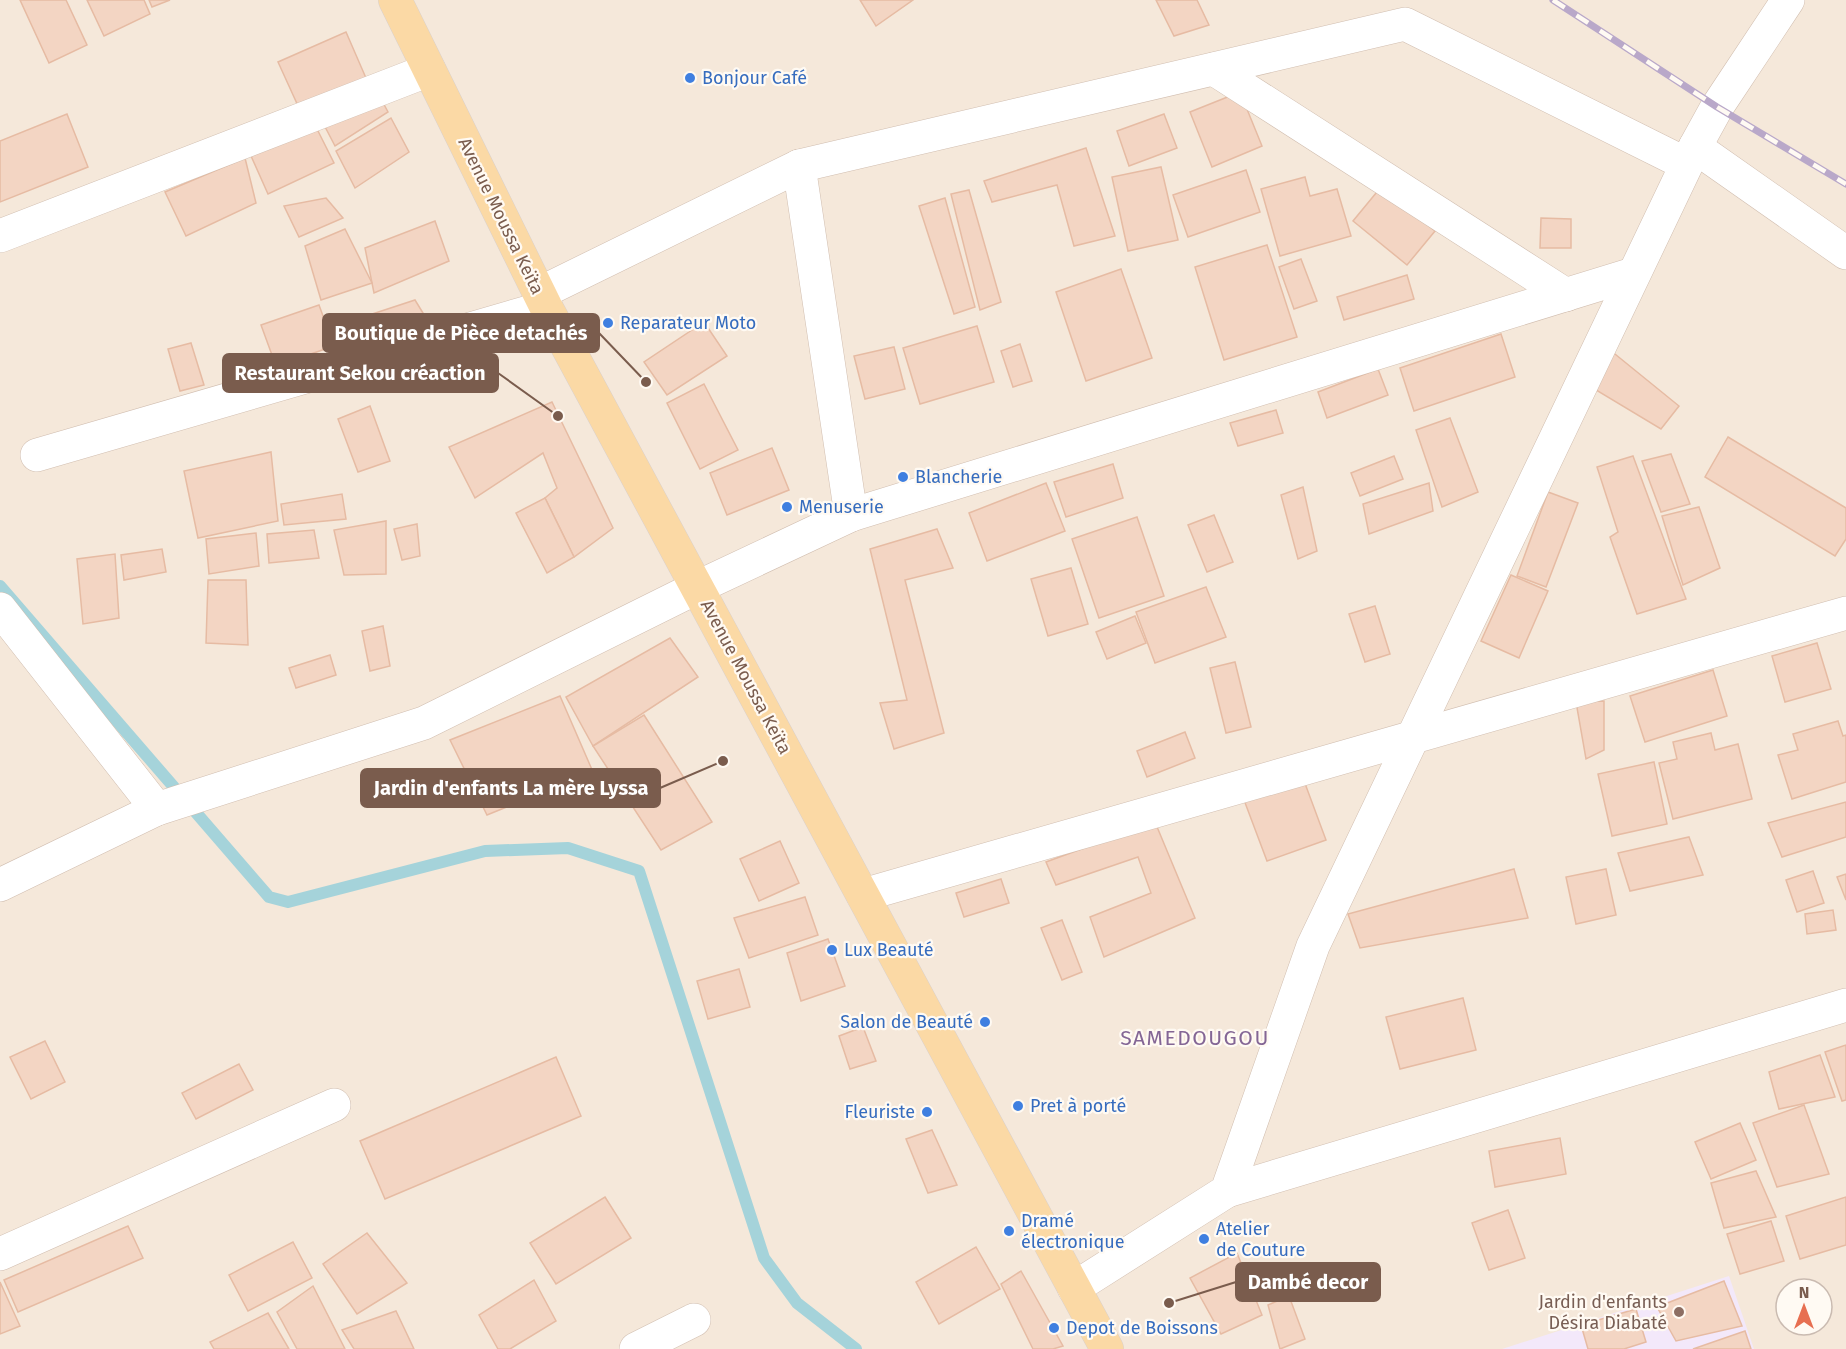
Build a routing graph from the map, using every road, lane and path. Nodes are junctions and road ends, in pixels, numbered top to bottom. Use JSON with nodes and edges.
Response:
{"nodes":[{"id":1,"x":395,"y":0,"type":"edge"},
{"id":2,"x":1788,"y":0,"type":"edge"},
{"id":3,"x":1214,"y":69,"type":"junction"},
{"id":4,"x":429,"y":70,"type":"junction"},
{"id":5,"x":1690,"y":156,"type":"junction"},
{"id":6,"x":799,"y":166,"type":"junction"},
{"id":7,"x":0,"y":236,"type":"edge"},
{"id":8,"x":1846,"y":253,"type":"edge"},
{"id":9,"x":1633,"y":274,"type":"junction"},
{"id":10,"x":1566,"y":295,"type":"junction"},
{"id":11,"x":543,"y":300,"type":"junction"},
{"id":12,"x":37,"y":455,"type":"dead end"},
{"id":13,"x":851,"y":515,"type":"junction"},
{"id":14,"x":698,"y":587,"type":"junction"},
{"id":15,"x":0,"y":609,"type":"edge"},
{"id":16,"x":1846,"y":613,"type":"edge"},
{"id":17,"x":1414,"y":736,"type":"junction"},
{"id":18,"x":157,"y":809,"type":"junction"},
{"id":19,"x":0,"y":885,"type":"edge"},
{"id":20,"x":863,"y":895,"type":"junction"},
{"id":21,"x":1846,"y":1005,"type":"edge"},
{"id":22,"x":334,"y":1105,"type":"dead end"},
{"id":23,"x":1227,"y":1191,"type":"junction"},
{"id":24,"x":0,"y":1254,"type":"edge"},
{"id":25,"x":1074,"y":1288,"type":"junction"},
{"id":26,"x":694,"y":1320,"type":"dead end"},
{"id":27,"x":636,"y":1349,"type":"edge"},
{"id":28,"x":1107,"y":1349,"type":"edge"}],
"edges":[{"from":1,"to":4,"type":"main road","name":"Avenue Moussa Keïta"},
{"from":2,"to":5,"type":"street"},
{"from":3,"to":5,"type":"street"},
{"from":3,"to":6,"type":"street"},
{"from":3,"to":10,"type":"street"},
{"from":4,"to":7,"type":"street"},
{"from":4,"to":11,"type":"main road","name":"Avenue Moussa Keïta"},
{"from":5,"to":8,"type":"street"},
{"from":5,"to":9,"type":"street"},
{"from":6,"to":11,"type":"street"},
{"from":6,"to":13,"type":"street"},
{"from":9,"to":10,"type":"street"},
{"from":9,"to":17,"type":"street"},
{"from":10,"to":13,"type":"street"},
{"from":11,"to":12,"type":"street"},
{"from":11,"to":14,"type":"main road","name":"Avenue Moussa Keïta"},
{"from":13,"to":14,"type":"street"},
{"from":14,"to":18,"type":"street"},
{"from":14,"to":20,"type":"main road","name":"Avenue Moussa Keïta"},
{"from":15,"to":18,"type":"street"},
{"from":16,"to":17,"type":"street"},
{"from":17,"to":20,"type":"street"},
{"from":17,"to":23,"type":"street"},
{"from":18,"to":19,"type":"street"},
{"from":20,"to":25,"type":"main road","name":"Avenue Moussa Keïta"},
{"from":21,"to":23,"type":"street"},
{"from":22,"to":24,"type":"street"},
{"from":23,"to":25,"type":"street"},
{"from":25,"to":28,"type":"main road","name":"Avenue Moussa Keïta"},
{"from":26,"to":27,"type":"street"}]}
